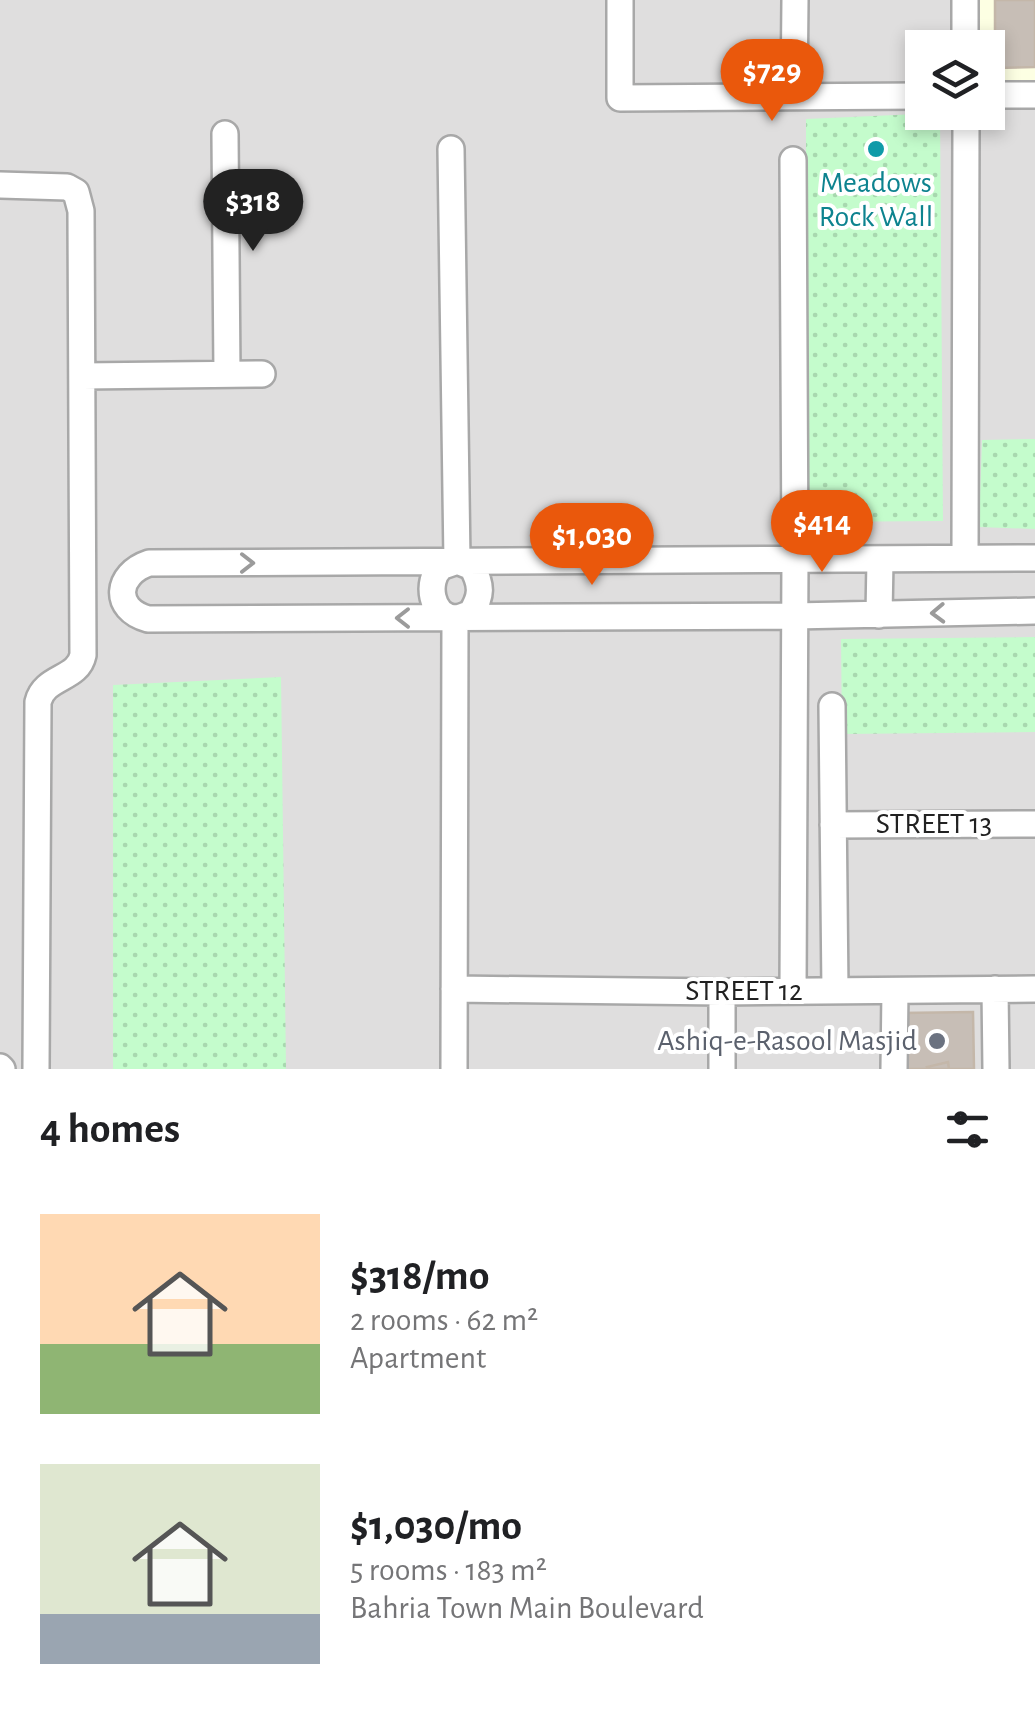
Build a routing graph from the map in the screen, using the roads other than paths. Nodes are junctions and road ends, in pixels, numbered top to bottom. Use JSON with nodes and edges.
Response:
{"nodes":[{"id":1,"x":620,"y":0,"type":"edge"},
{"id":2,"x":795,"y":0,"type":"edge"},
{"id":3,"x":965,"y":0,"type":"edge"},
{"id":4,"x":965,"y":30,"type":"edge"},
{"id":5,"x":1005,"y":95,"type":"edge"},
{"id":6,"x":1035,"y":95,"type":"edge"},
{"id":7,"x":905,"y":96,"type":"edge"},
{"id":8,"x":794,"y":97,"type":"junction"},
{"id":9,"x":966,"y":130,"type":"edge"},
{"id":10,"x":224,"y":134,"type":"dead end"},
{"id":11,"x":451,"y":149,"type":"dead end"},
{"id":12,"x":793,"y":160,"type":"dead end"},
{"id":13,"x":0,"y":185,"type":"edge"},
{"id":14,"x":227,"y":374,"type":"junction"},
{"id":15,"x":262,"y":374,"type":"dead end"},
{"id":16,"x":83,"y":376,"type":"junction"},
{"id":17,"x":795,"y":558,"type":"junction"},
{"id":18,"x":965,"y":558,"type":"junction"},
{"id":19,"x":1035,"y":558,"type":"edge"},
{"id":20,"x":880,"y":560,"type":"junction"},
{"id":21,"x":456,"y":562,"type":"junction"},
{"id":22,"x":1035,"y":610,"type":"edge"},
{"id":23,"x":878,"y":615,"type":"junction"},
{"id":24,"x":794,"y":616,"type":"junction"},
{"id":25,"x":455,"y":618,"type":"junction"},
{"id":26,"x":832,"y":706,"type":"dead end"},
{"id":27,"x":1035,"y":824,"type":"edge"},
{"id":28,"x":833,"y":825,"type":"junction"},
{"id":29,"x":454,"y":989,"type":"junction"},
{"id":30,"x":995,"y":989,"type":"junction"},
{"id":31,"x":1035,"y":989,"type":"edge"},
{"id":32,"x":793,"y":991,"type":"junction"},
{"id":33,"x":835,"y":991,"type":"junction"},
{"id":34,"x":895,"y":991,"type":"junction"},
{"id":35,"x":722,"y":992,"type":"junction"},
{"id":36,"x":36,"y":1069,"type":"edge"},
{"id":37,"x":454,"y":1069,"type":"edge"},
{"id":38,"x":722,"y":1069,"type":"edge"},
{"id":39,"x":894,"y":1069,"type":"edge"},
{"id":40,"x":996,"y":1069,"type":"edge"}],
"edges":[{"from":1,"to":8,"type":"street"},
{"from":2,"to":8,"type":"street"},
{"from":3,"to":4,"type":"street"},
{"from":5,"to":6,"type":"street"},
{"from":7,"to":8,"type":"street"},
{"from":9,"to":18,"type":"street"},
{"from":10,"to":14,"type":"street"},
{"from":11,"to":21,"type":"street"},
{"from":12,"to":17,"type":"street"},
{"from":13,"to":16,"type":"street"},
{"from":14,"to":15,"type":"street"},
{"from":14,"to":16,"type":"street"},
{"from":16,"to":36,"type":"street"},
{"from":17,"to":20,"type":"street"},
{"from":17,"to":21,"type":"street"},
{"from":17,"to":24,"type":"street"},
{"from":18,"to":19,"type":"street"},
{"from":18,"to":20,"type":"street"},
{"from":20,"to":23,"type":"street"},
{"from":21,"to":25,"type":"street"},
{"from":25,"to":21,"type":"street","one_way":true},
{"from":22,"to":23,"type":"street","one_way":true},
{"from":23,"to":24,"type":"street"},
{"from":24,"to":25,"type":"street"},
{"from":24,"to":32,"type":"street"},
{"from":25,"to":29,"type":"street"},
{"from":26,"to":28,"type":"street","name":"STREET 13"},
{"from":27,"to":28,"type":"street","name":"STREET 13"},
{"from":28,"to":33,"type":"street","name":"STREET 13"},
{"from":29,"to":35,"type":"street","name":"STREET 12"},
{"from":29,"to":37,"type":"street"},
{"from":30,"to":31,"type":"street","name":"STREET 12"},
{"from":30,"to":34,"type":"street","name":"STREET 12"},
{"from":30,"to":40,"type":"street"},
{"from":32,"to":33,"type":"street","name":"STREET 12"},
{"from":32,"to":35,"type":"street","name":"STREET 12"},
{"from":33,"to":34,"type":"street","name":"STREET 12"},
{"from":34,"to":39,"type":"street"},
{"from":35,"to":38,"type":"street"}]}
